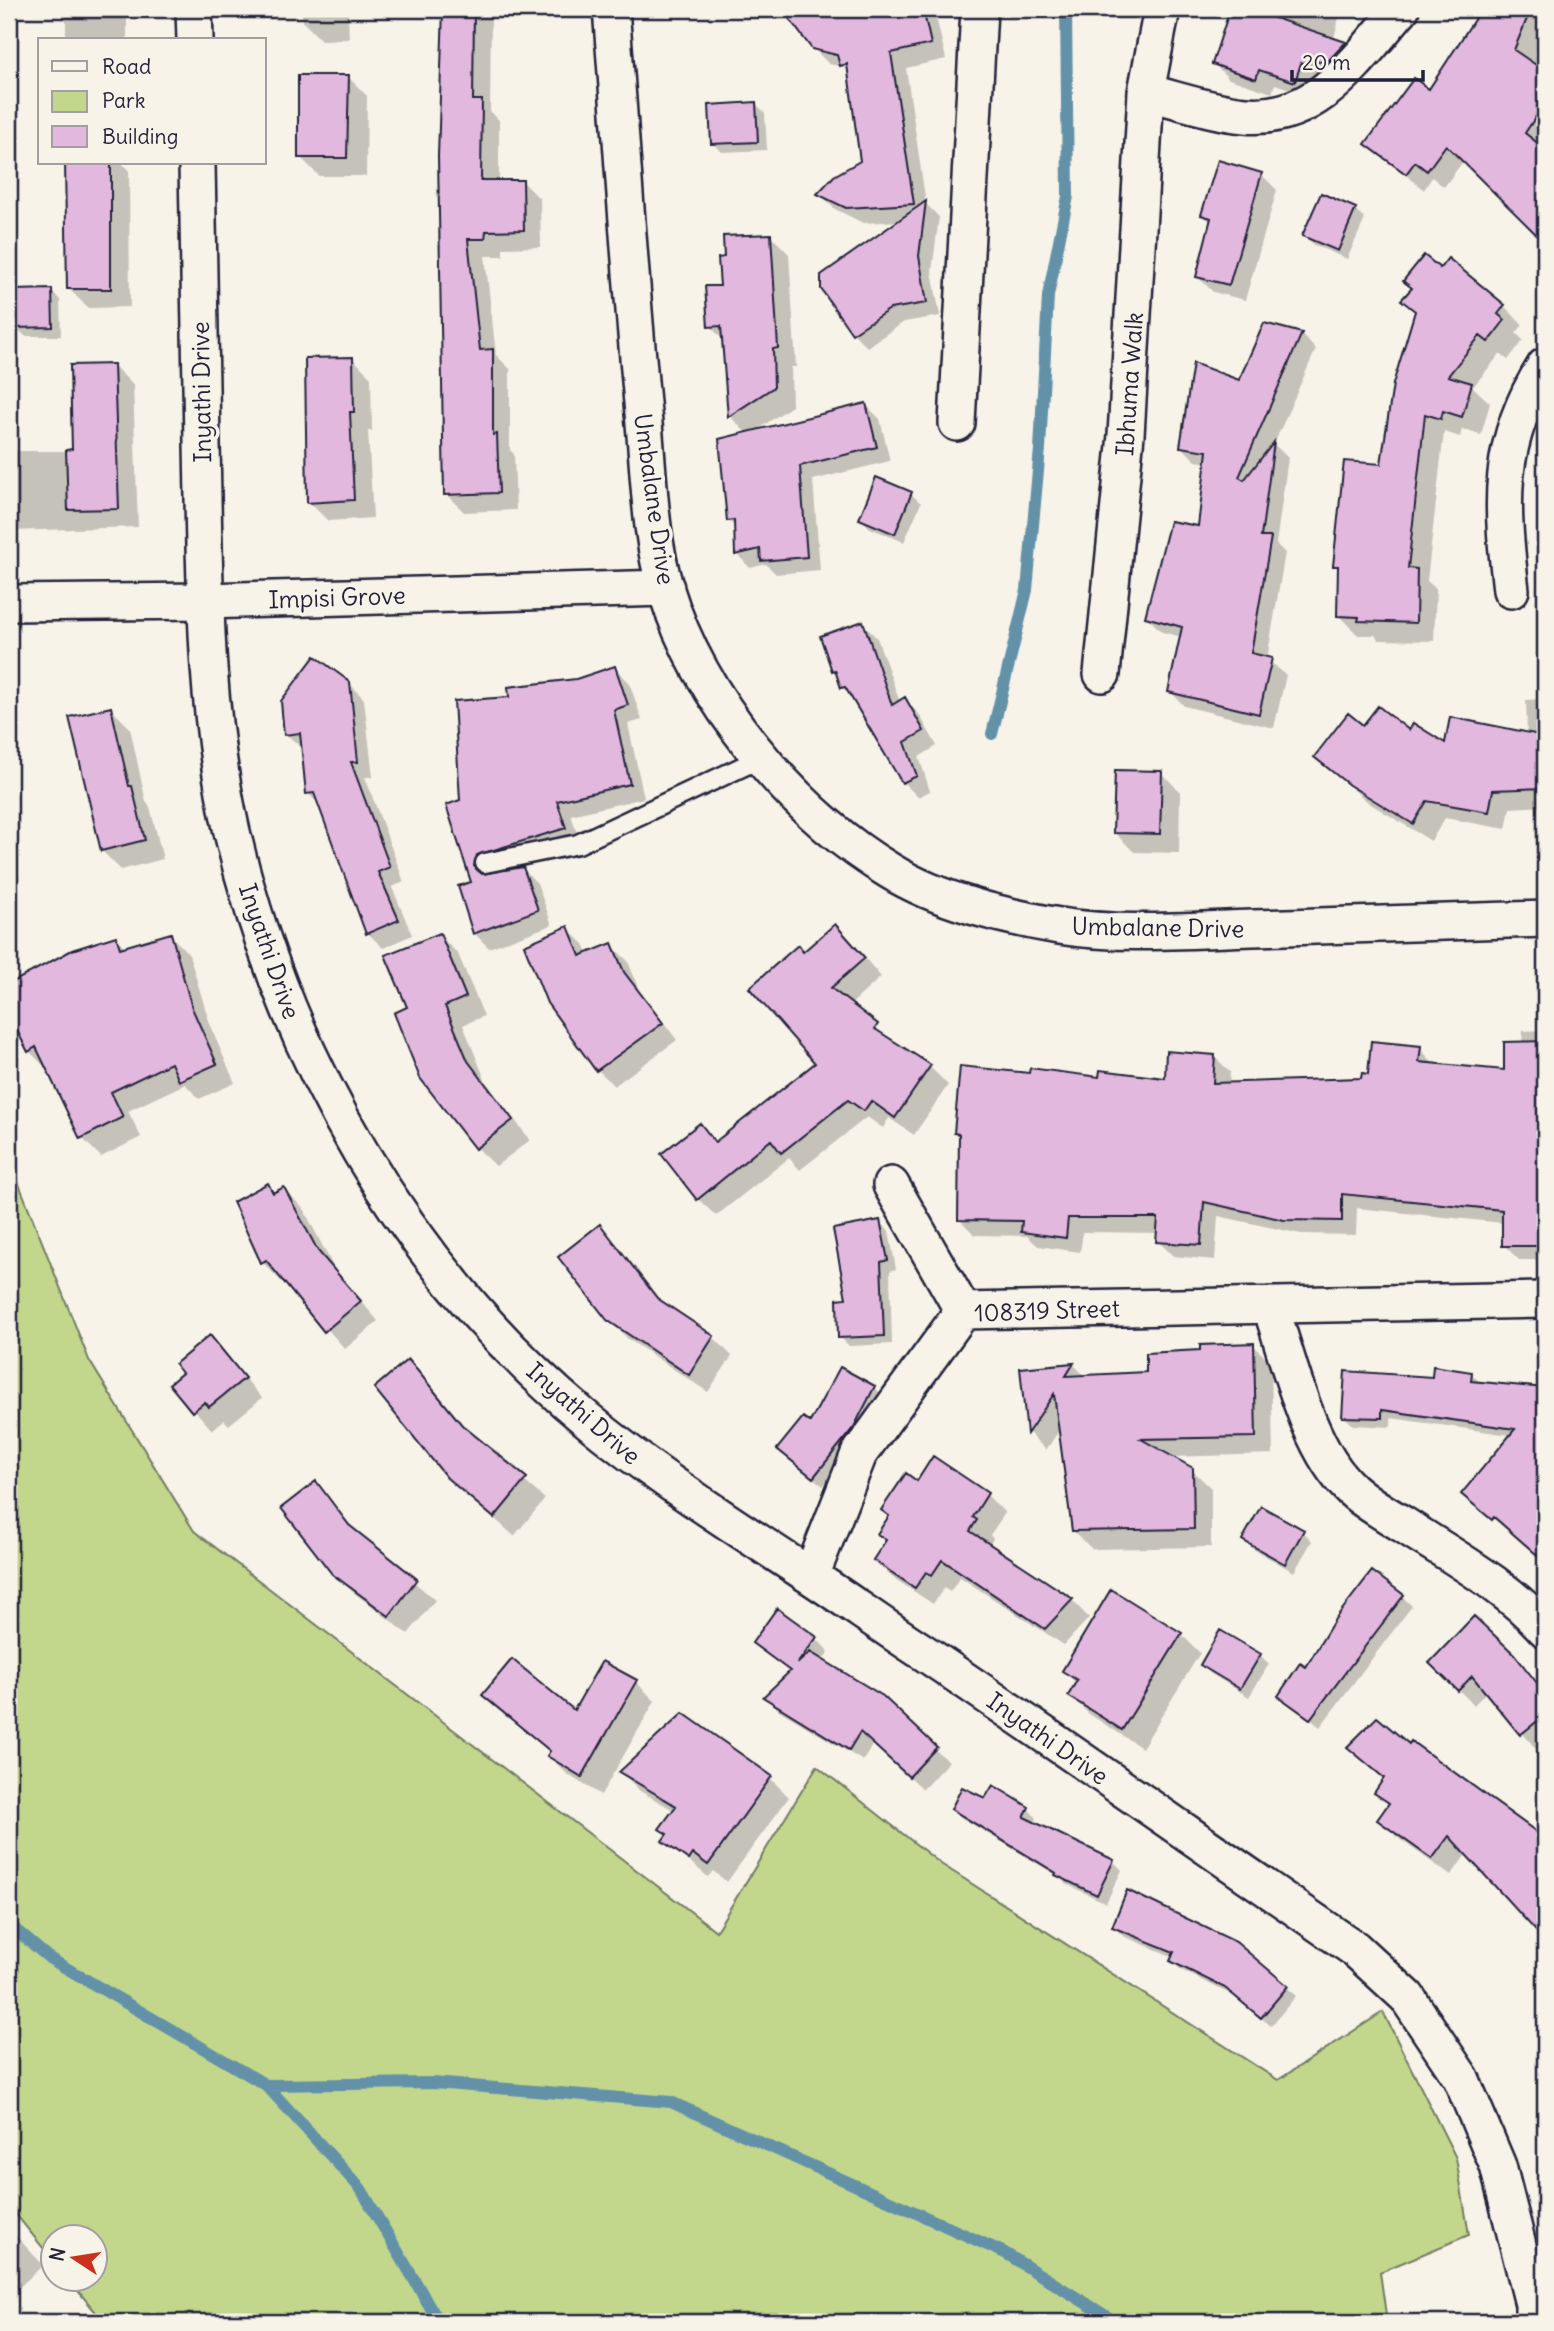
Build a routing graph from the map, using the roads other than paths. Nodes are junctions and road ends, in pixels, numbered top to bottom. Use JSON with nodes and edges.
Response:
{"nodes":[{"id":1,"x":194,"y":9,"type":"edge"},
{"id":2,"x":611,"y":9,"type":"edge"},
{"id":3,"x":979,"y":9,"type":"edge"},
{"id":4,"x":1162,"y":9,"type":"edge"},
{"id":5,"x":1401,"y":9,"type":"edge"},
{"id":6,"x":195,"y":38,"type":"edge"},
{"id":7,"x":1146,"y":92,"type":"junction"},
{"id":8,"x":197,"y":164,"type":"edge"},
{"id":9,"x":1545,"y":366,"type":"edge"},
{"id":10,"x":957,"y":423,"type":"dead end"},
{"id":11,"x":666,"y":588,"type":"junction"},
{"id":12,"x":1511,"y":590,"type":"dead end"},
{"id":13,"x":205,"y":601,"type":"junction"},
{"id":14,"x":9,"y":603,"type":"edge"},
{"id":15,"x":1102,"y":674,"type":"dead end"},
{"id":16,"x":763,"y":757,"type":"junction"},
{"id":17,"x":485,"y":863,"type":"dead end"},
{"id":18,"x":1545,"y":919,"type":"edge"},
{"id":19,"x":891,"y":1185,"type":"dead end"},
{"id":20,"x":1545,"y":1300,"type":"edge"},
{"id":21,"x":1270,"y":1305,"type":"junction"},
{"id":22,"x":963,"y":1311,"type":"junction"},
{"id":23,"x":811,"y":1576,"type":"junction"},
{"id":24,"x":1545,"y":1629,"type":"edge"},
{"id":25,"x":1533,"y":2322,"type":"edge"}],
"edges":[{"from":1,"to":6,"type":"street"},
{"from":2,"to":11,"type":"street","name":"Umbalane Drive"},
{"from":3,"to":10,"type":"street"},
{"from":4,"to":7,"type":"street","name":"Ibhuma Walk"},
{"from":5,"to":7,"type":"street"},
{"from":7,"to":15,"type":"street","name":"Ibhuma Walk"},
{"from":8,"to":13,"type":"street","name":"Inyathi Drive"},
{"from":9,"to":12,"type":"street"},
{"from":11,"to":13,"type":"street","name":"Impisi Grove"},
{"from":11,"to":16,"type":"street","name":"Umbalane Drive"},
{"from":13,"to":14,"type":"street","name":"Impisi Grove"},
{"from":13,"to":23,"type":"street","name":"Inyathi Drive"},
{"from":16,"to":17,"type":"lane"},
{"from":16,"to":18,"type":"street","name":"Umbalane Drive"},
{"from":19,"to":22,"type":"street"},
{"from":20,"to":21,"type":"street","name":"108319 Street"},
{"from":21,"to":22,"type":"street","name":"108319 Street"},
{"from":21,"to":24,"type":"street"},
{"from":22,"to":23,"type":"street","name":"108319 Street"},
{"from":23,"to":25,"type":"street","name":"Inyathi Drive"}]}
